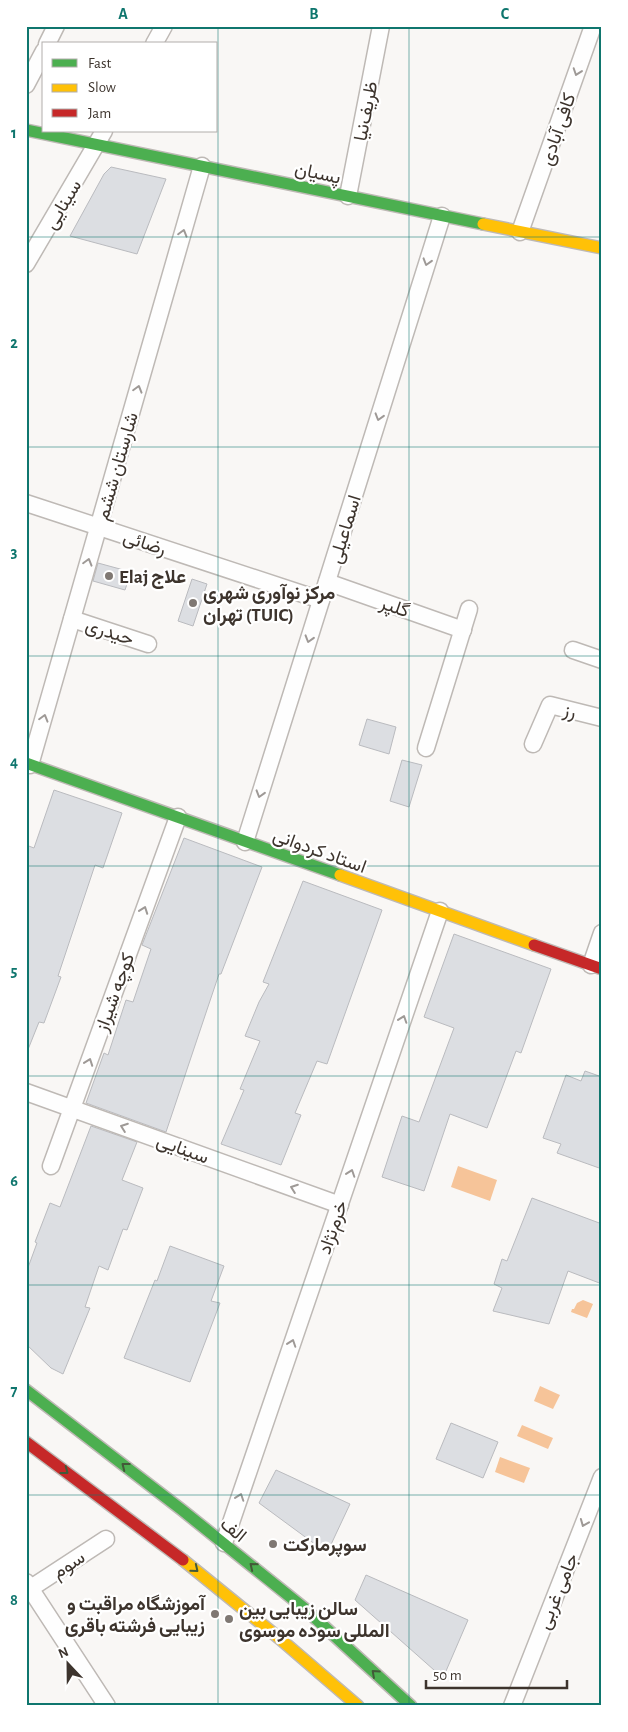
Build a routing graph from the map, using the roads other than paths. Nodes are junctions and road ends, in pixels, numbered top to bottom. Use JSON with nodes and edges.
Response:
{"nodes":[{"id":1,"x":56,"y":26,"type":"edge"},
{"id":2,"x":164,"y":26,"type":"edge"},
{"id":3,"x":381,"y":26,"type":"edge"},
{"id":4,"x":593,"y":26,"type":"edge"},
{"id":5,"x":48,"y":42,"type":"edge"},
{"id":6,"x":155,"y":42,"type":"edge"},
{"id":7,"x":42,"y":54,"type":"edge"},
{"id":8,"x":26,"y":85,"type":"edge"},
{"id":9,"x":26,"y":130,"type":"edge"},
{"id":10,"x":42,"y":132,"type":"edge"},
{"id":11,"x":45,"y":132,"type":"edge"},
{"id":12,"x":101,"y":138,"type":"edge"},
{"id":13,"x":202,"y":166,"type":"junction"},
{"id":14,"x":348,"y":196,"type":"junction"},
{"id":15,"x":442,"y":216,"type":"junction"},
{"id":16,"x":520,"y":232,"type":"junction"},
{"id":17,"x":602,"y":248,"type":"edge"},
{"id":18,"x":26,"y":264,"type":"edge"},
{"id":19,"x":26,"y":503,"type":"edge"},
{"id":20,"x":98,"y":527,"type":"junction"},
{"id":21,"x":327,"y":582,"type":"junction"},
{"id":22,"x":321,"y":600,"type":"junction"},
{"id":23,"x":469,"y":609,"type":"dead end"},
{"id":24,"x":72,"y":619,"type":"junction"},
{"id":25,"x":464,"y":630,"type":"junction"},
{"id":26,"x":148,"y":644,"type":"dead end"},
{"id":27,"x":573,"y":650,"type":"dead end"},
{"id":28,"x":602,"y":660,"type":"edge"},
{"id":29,"x":602,"y":718,"type":"edge"},
{"id":30,"x":533,"y":744,"type":"dead end"},
{"id":31,"x":426,"y":748,"type":"dead end"},
{"id":32,"x":28,"y":764,"type":"edge"},
{"id":33,"x":178,"y":817,"type":"junction"},
{"id":34,"x":246,"y":842,"type":"junction"},
{"id":35,"x":440,"y":911,"type":"junction"},
{"id":36,"x":602,"y":933,"type":"edge"},
{"id":37,"x":596,"y":967,"type":"edge"},
{"id":38,"x":26,"y":1092,"type":"edge"},
{"id":39,"x":72,"y":1108,"type":"junction"},
{"id":40,"x":51,"y":1166,"type":"dead end"},
{"id":41,"x":340,"y":1205,"type":"junction"},
{"id":42,"x":26,"y":1390,"type":"edge"},
{"id":43,"x":26,"y":1442,"type":"edge"},
{"id":44,"x":602,"y":1477,"type":"edge"},
{"id":45,"x":106,"y":1539,"type":"dead end"},
{"id":46,"x":224,"y":1543,"type":"junction"},
{"id":47,"x":28,"y":1585,"type":"edge"},
{"id":48,"x":107,"y":1706,"type":"edge"},
{"id":49,"x":358,"y":1706,"type":"edge"},
{"id":50,"x":411,"y":1706,"type":"edge"},
{"id":51,"x":512,"y":1706,"type":"edge"}],
"edges":[{"from":1,"to":5,"type":"street"},
{"from":2,"to":6,"type":"street"},
{"from":3,"to":14,"type":"street","name":"ظریف‌نیا"},
{"from":4,"to":16,"type":"street","name":"کافی آبادی","one_way":true},
{"from":7,"to":8,"type":"street"},
{"from":9,"to":10,"type":"street","name":"پسیان"},
{"from":11,"to":12,"type":"street","name":"پسیان"},
{"from":12,"to":13,"type":"street","name":"پسیان"},
{"from":12,"to":18,"type":"street","name":"سینایی"},
{"from":13,"to":14,"type":"street","name":"پسیان"},
{"from":20,"to":13,"type":"street","name":"شارستان ششم","one_way":true},
{"from":14,"to":15,"type":"street","name":"پسیان"},
{"from":15,"to":16,"type":"street","name":"پسیان"},
{"from":15,"to":21,"type":"street","name":"اسماعیلی","one_way":true},
{"from":16,"to":17,"type":"street","name":"پسیان"},
{"from":19,"to":20,"type":"street","name":"رضائی"},
{"from":20,"to":22,"type":"street","name":"رضائی"},
{"from":24,"to":20,"type":"street","name":"شارستان ششم","one_way":true},
{"from":21,"to":22,"type":"street","name":"اسماعیلی"},
{"from":21,"to":25,"type":"street","name":"گلپر"},
{"from":22,"to":34,"type":"street","name":"اسماعیلی","one_way":true},
{"from":23,"to":25,"type":"street"},
{"from":24,"to":26,"type":"street","name":"حیدری"},
{"from":32,"to":24,"type":"street","name":"شارستان ششم","one_way":true},
{"from":25,"to":31,"type":"street"},
{"from":27,"to":28,"type":"street"},
{"from":29,"to":30,"type":"street","name":"رز"},
{"from":32,"to":33,"type":"street","name":"استاد کردوانی"},
{"from":33,"to":34,"type":"street","name":"استاد کردوانی"},
{"from":39,"to":33,"type":"street","name":"کوچه شیراز","one_way":true},
{"from":34,"to":35,"type":"street","name":"استاد کردوانی"},
{"from":35,"to":37,"type":"street","name":"استاد کردوانی"},
{"from":41,"to":35,"type":"street","name":"خرم‌نژاد","one_way":true},
{"from":36,"to":37,"type":"street"},
{"from":38,"to":39,"type":"street","name":"سینایی"},
{"from":39,"to":40,"type":"street","name":"کوچه شیراز"},
{"from":41,"to":39,"type":"street","name":"سینایی","one_way":true},
{"from":46,"to":41,"type":"street","name":"خرم‌نژاد","one_way":true},
{"from":46,"to":42,"type":"street","name":"الف","one_way":true},
{"from":43,"to":49,"type":"street","one_way":true},
{"from":44,"to":51,"type":"street","name":"جامی غربی","one_way":true},
{"from":45,"to":47,"type":"street","name":"سوم"},
{"from":50,"to":46,"type":"street","name":"الف","one_way":true},
{"from":47,"to":48,"type":"street"}]}
